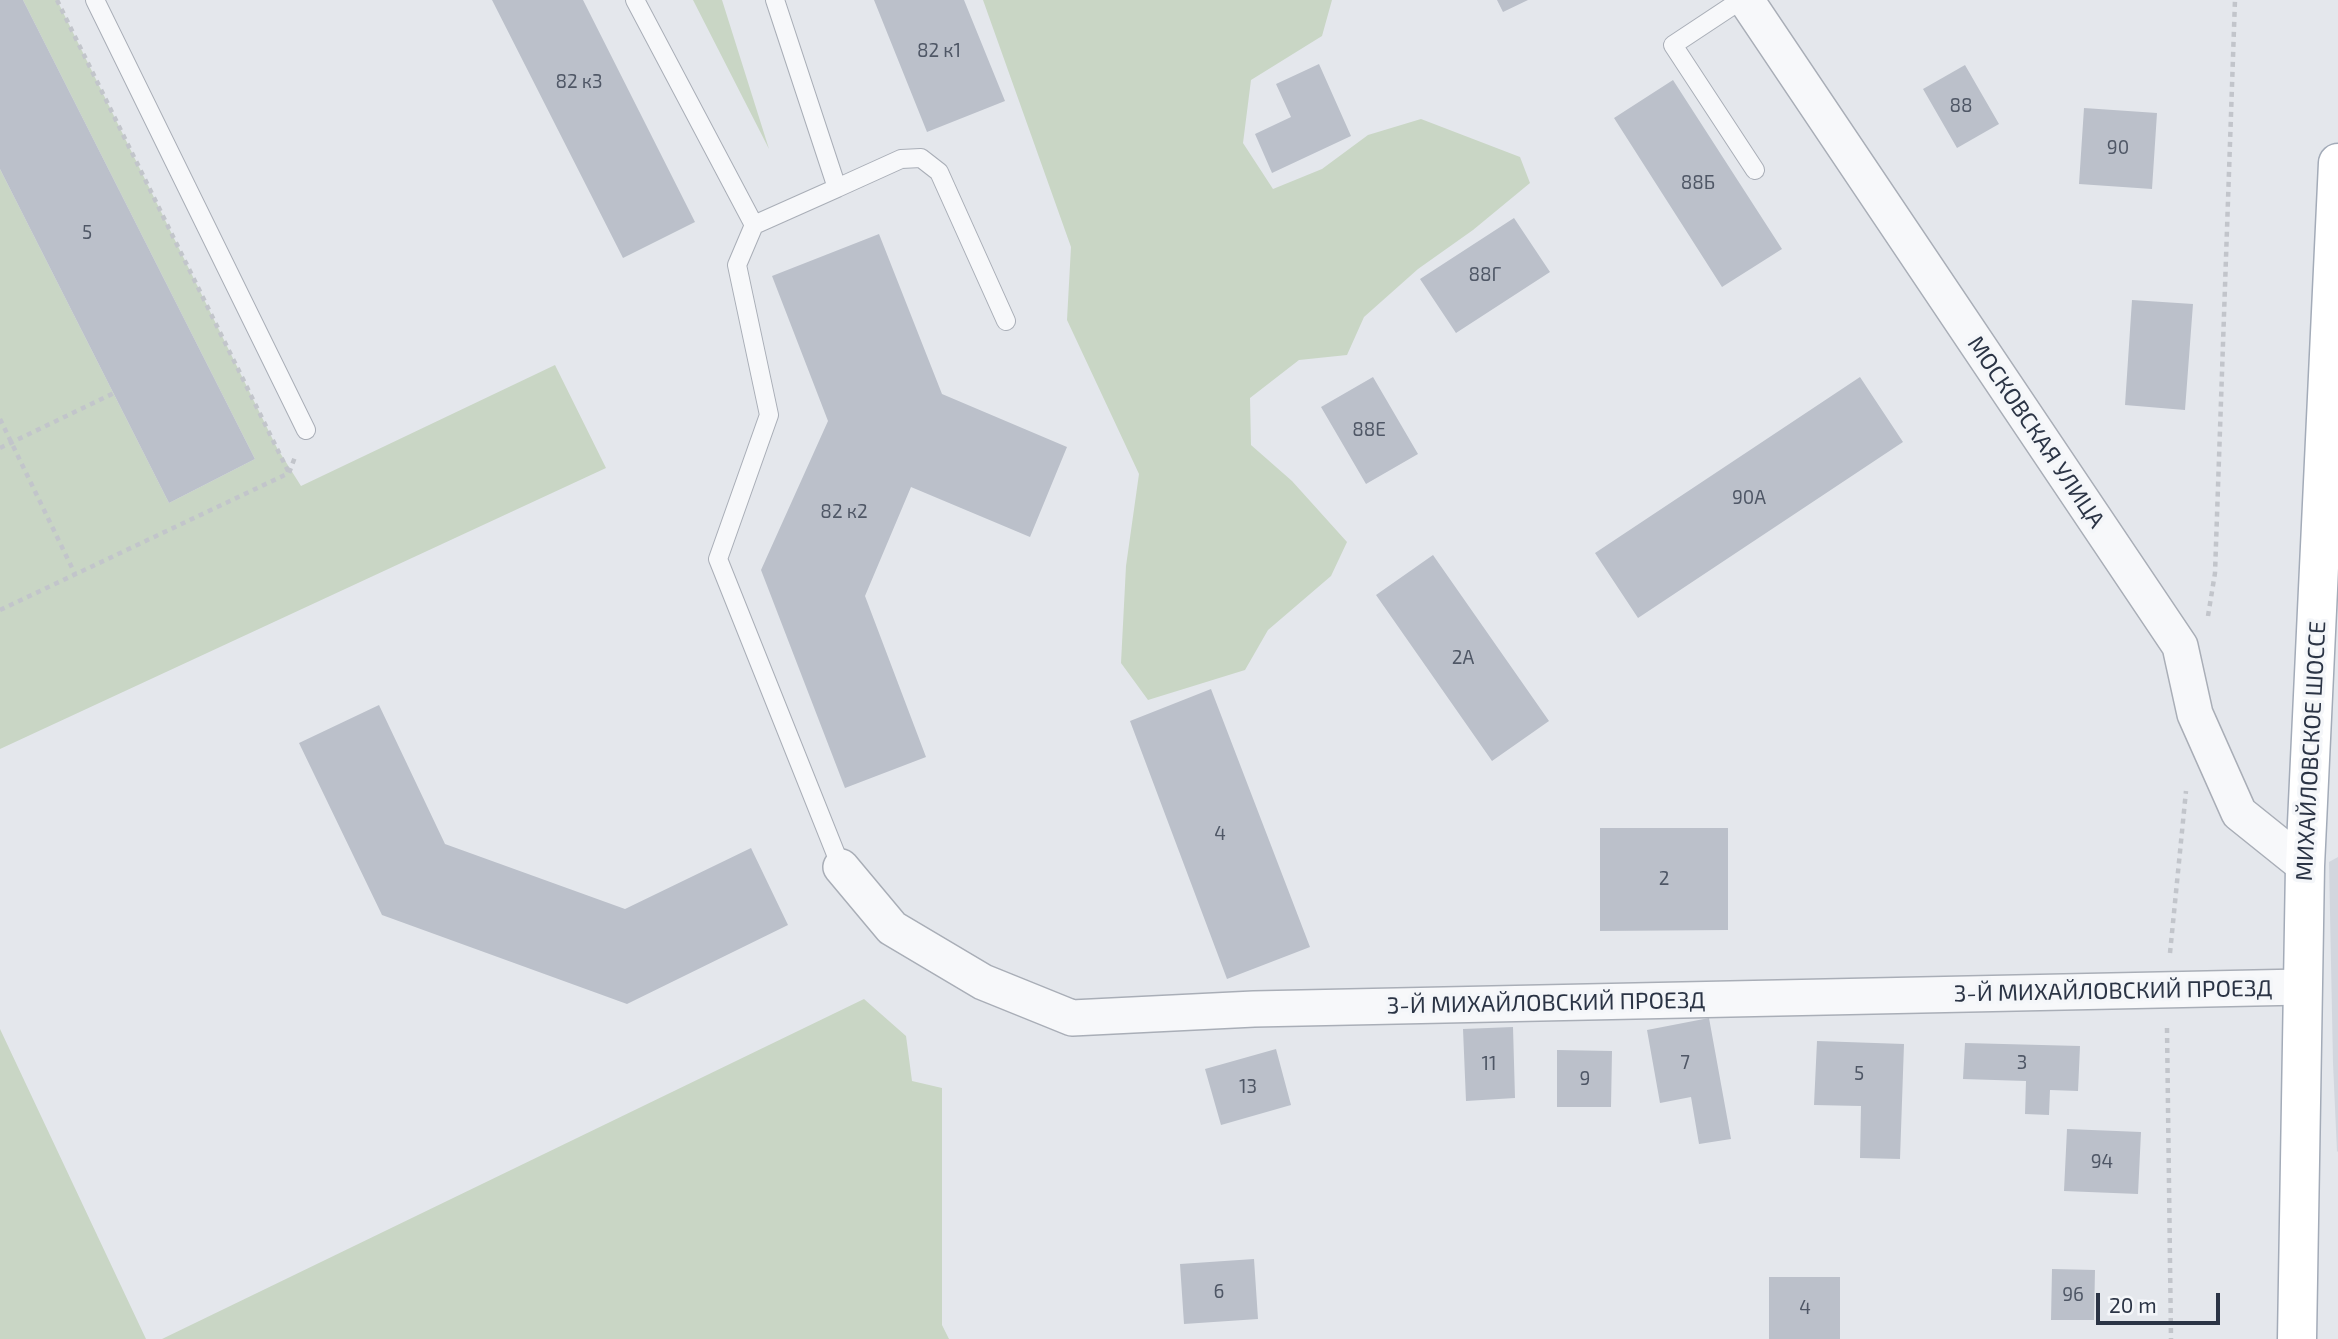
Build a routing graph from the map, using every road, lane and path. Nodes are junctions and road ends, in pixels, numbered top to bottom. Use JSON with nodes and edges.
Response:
{"nodes":[{"id":1,"x":57,"y":0,"type":"edge"},
{"id":2,"x":95,"y":0,"type":"edge"},
{"id":3,"x":635,"y":0,"type":"edge"},
{"id":4,"x":775,"y":0,"type":"edge"},
{"id":5,"x":1743,"y":0,"type":"edge"},
{"id":6,"x":2338,"y":163,"type":"edge"},
{"id":7,"x":1755,"y":170,"type":"dead end"},
{"id":8,"x":837,"y":188,"type":"junction"},
{"id":9,"x":754,"y":225,"type":"junction"},
{"id":10,"x":1006,"y":321,"type":"dead end"},
{"id":11,"x":114,"y":393,"type":"dead end"},
{"id":12,"x":0,"y":419,"type":"edge"},
{"id":13,"x":306,"y":430,"type":"joint"},
{"id":14,"x":11,"y":442,"type":"junction"},
{"id":15,"x":0,"y":448,"type":"edge"},
{"id":16,"x":289,"y":472,"type":"junction"},
{"id":17,"x":75,"y":574,"type":"junction"},
{"id":18,"x":0,"y":610,"type":"edge"},
{"id":19,"x":2305,"y":866,"type":"junction"},
{"id":20,"x":841,"y":867,"type":"joint"},
{"id":21,"x":2302,"y":987,"type":"junction"},
{"id":22,"x":2297,"y":1339,"type":"edge"}],
"edges":[{"from":1,"to":16,"type":"path"},
{"from":2,"to":13,"type":"lane"},
{"from":3,"to":9,"type":"lane"},
{"from":4,"to":8,"type":"lane"},
{"from":5,"to":7,"type":"lane"},
{"from":5,"to":19,"type":"street","name":"МОСКОВСКАЯ УЛИЦА"},
{"from":6,"to":19,"type":"main road","name":"МИХАЙЛОВСКОЕ ШОССЕ"},
{"from":8,"to":9,"type":"lane"},
{"from":8,"to":10,"type":"lane"},
{"from":9,"to":20,"type":"lane"},
{"from":11,"to":14,"type":"path"},
{"from":12,"to":14,"type":"path"},
{"from":13,"to":16,"type":"path"},
{"from":14,"to":15,"type":"path"},
{"from":14,"to":17,"type":"path"},
{"from":16,"to":17,"type":"path"},
{"from":17,"to":18,"type":"path"},
{"from":19,"to":21,"type":"main road","name":"МИХАЙЛОВСКОЕ ШОССЕ"},
{"from":20,"to":21,"type":"street","name":"3-Й МИХАЙЛОВСКИЙ ПРОЕЗД"},
{"from":21,"to":22,"type":"main road","name":"МИХАЙЛОВСКОЕ ШОССЕ"}]}
